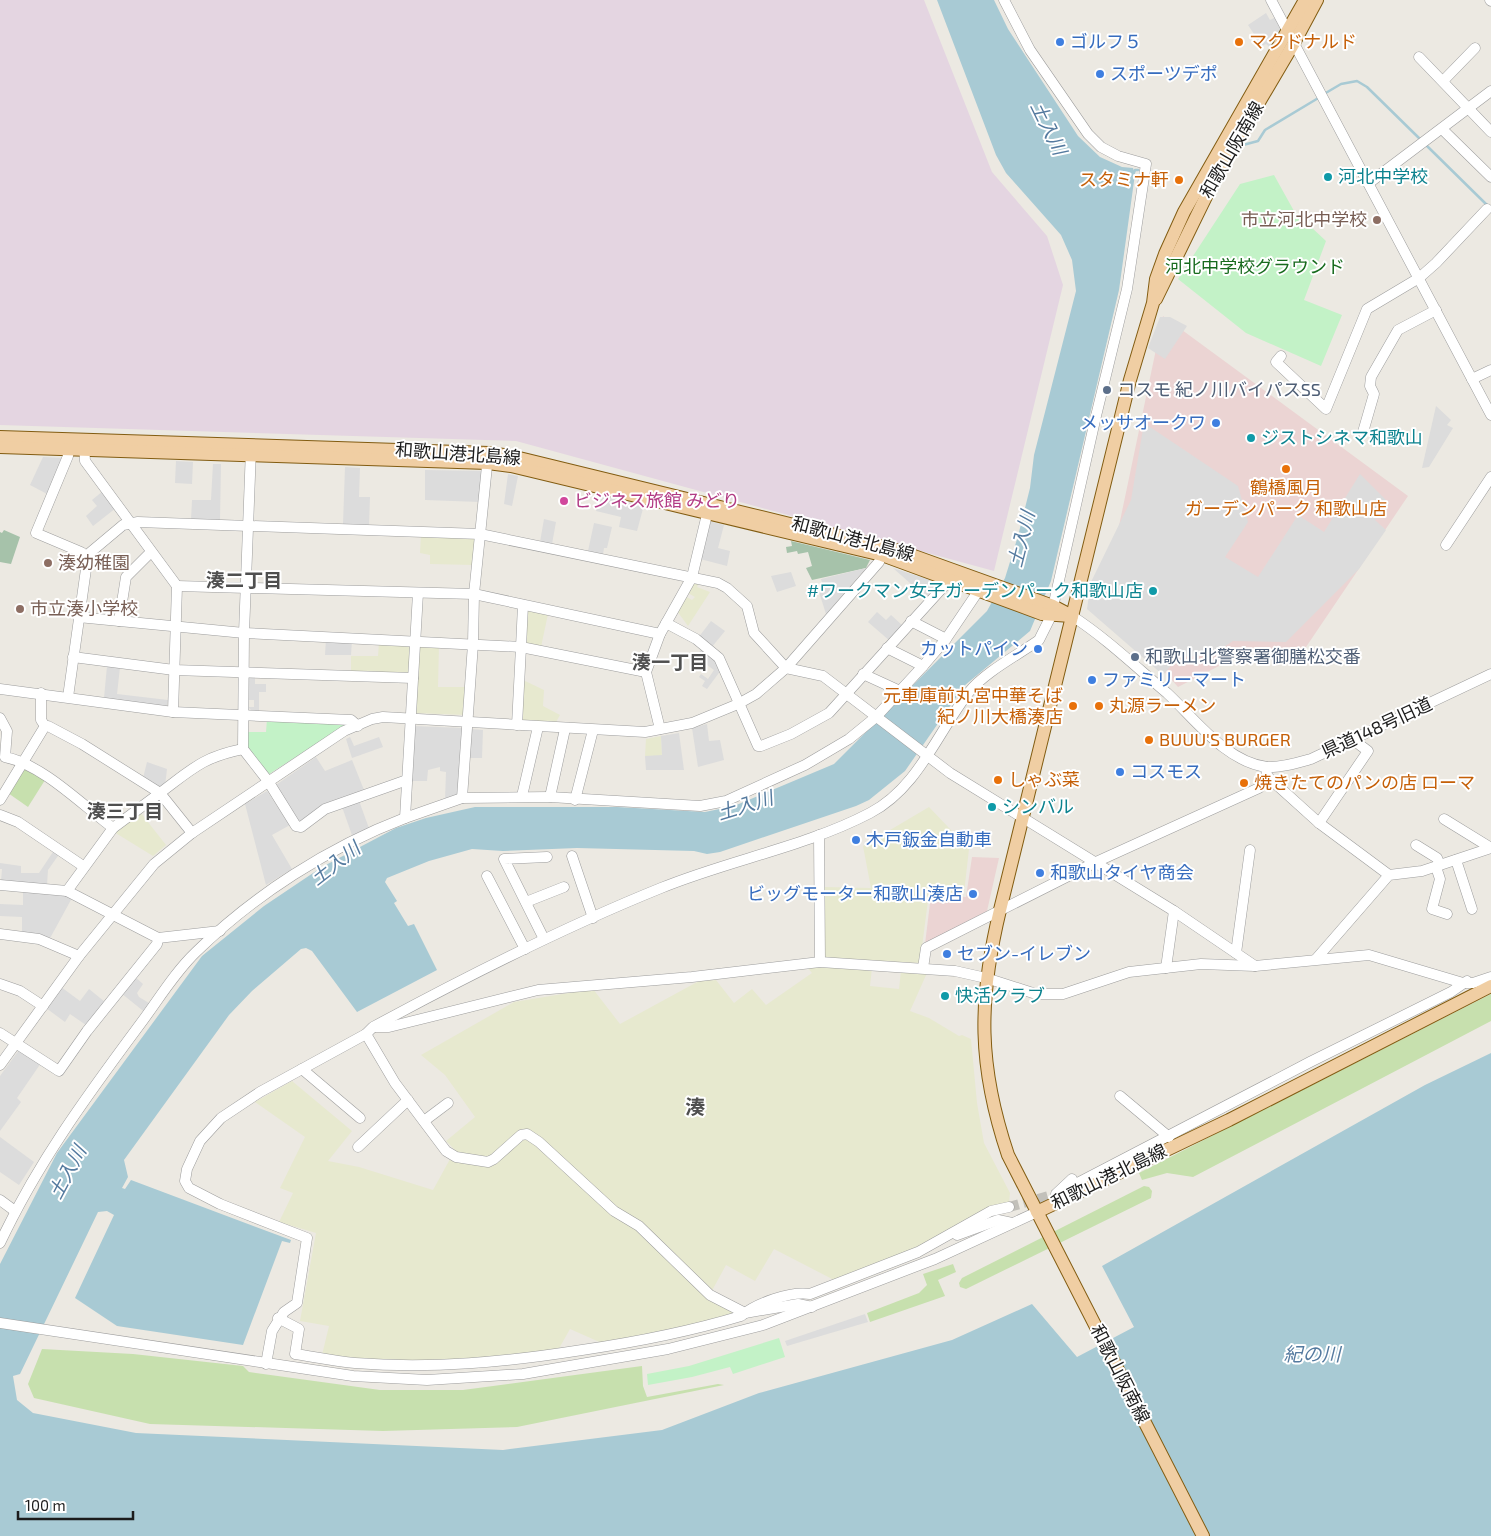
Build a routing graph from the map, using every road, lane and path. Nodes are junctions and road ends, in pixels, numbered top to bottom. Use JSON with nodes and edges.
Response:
{"nodes":[{"id":1,"x":1004,"y":0,"type":"edge"},
{"id":2,"x":1271,"y":0,"type":"edge"},
{"id":3,"x":1305,"y":0,"type":"edge"},
{"id":4,"x":1317,"y":0,"type":"edge"},
{"id":5,"x":1291,"y":38,"type":"junction"},
{"id":6,"x":1475,"y":48,"type":"dead end"},
{"id":7,"x":1419,"y":57,"type":"dead end"},
{"id":8,"x":1443,"y":81,"type":"junction"},
{"id":9,"x":1491,"y":91,"type":"edge"},
{"id":10,"x":1468,"y":108,"type":"junction"},
{"id":11,"x":1442,"y":129,"type":"junction"},
{"id":12,"x":1491,"y":132,"type":"edge"},
{"id":13,"x":1491,"y":176,"type":"edge"},
{"id":14,"x":1369,"y":183,"type":"junction"},
{"id":15,"x":1487,"y":209,"type":"dead end"},
{"id":16,"x":1418,"y":278,"type":"junction"},
{"id":17,"x":1436,"y":310,"type":"junction"},
{"id":18,"x":1281,"y":356,"type":"dead end"},
{"id":19,"x":1491,"y":370,"type":"edge"},
{"id":20,"x":1472,"y":379,"type":"junction"},
{"id":21,"x":1491,"y":415,"type":"edge"},
{"id":22,"x":1363,"y":432,"type":"dead end"},
{"id":23,"x":0,"y":437,"type":"edge"},
{"id":24,"x":77,"y":445,"type":"junction"},
{"id":25,"x":0,"y":447,"type":"edge"},
{"id":26,"x":251,"y":451,"type":"junction"},
{"id":27,"x":488,"y":458,"type":"junction"},
{"id":28,"x":1491,"y":477,"type":"edge"},
{"id":29,"x":709,"y":508,"type":"junction"},
{"id":30,"x":129,"y":524,"type":"junction"},
{"id":31,"x":248,"y":527,"type":"junction"},
{"id":32,"x":480,"y":534,"type":"junction"},
{"id":33,"x":1446,"y":544,"type":"dead end"},
{"id":34,"x":883,"y":551,"type":"junction"},
{"id":35,"x":151,"y":552,"type":"junction"},
{"id":36,"x":86,"y":556,"type":"junction"},
{"id":37,"x":692,"y":577,"type":"junction"},
{"id":38,"x":948,"y":578,"type":"junction"},
{"id":39,"x":177,"y":586,"type":"junction"},
{"id":40,"x":246,"y":588,"type":"junction"},
{"id":41,"x":988,"y":589,"type":"junction"},
{"id":42,"x":418,"y":593,"type":"junction"},
{"id":43,"x":474,"y":594,"type":"junction"},
{"id":44,"x":524,"y":605,"type":"junction"},
{"id":45,"x":1048,"y":610,"type":"junction"},
{"id":46,"x":1072,"y":616,"type":"junction"},
{"id":47,"x":78,"y":617,"type":"junction"},
{"id":48,"x":119,"y":621,"type":"junction"},
{"id":49,"x":911,"y":621,"type":"junction"},
{"id":50,"x":666,"y":623,"type":"junction"},
{"id":51,"x":176,"y":628,"type":"junction"},
{"id":52,"x":244,"y":633,"type":"junction"},
{"id":53,"x":660,"y":634,"type":"junction"},
{"id":54,"x":946,"y":639,"type":"junction"},
{"id":55,"x":415,"y":640,"type":"junction"},
{"id":56,"x":473,"y":644,"type":"junction"},
{"id":57,"x":522,"y":647,"type":"junction"},
{"id":58,"x":887,"y":648,"type":"junction"},
{"id":59,"x":73,"y":658,"type":"junction"},
{"id":60,"x":923,"y":666,"type":"junction"},
{"id":61,"x":786,"y":668,"type":"junction"},
{"id":62,"x":174,"y":670,"type":"junction"},
{"id":63,"x":244,"y":672,"type":"junction"},
{"id":64,"x":646,"y":672,"type":"junction"},
{"id":65,"x":863,"y":674,"type":"junction"},
{"id":66,"x":1491,"y":674,"type":"edge"},
{"id":67,"x":413,"y":678,"type":"junction"},
{"id":68,"x":1480,"y":680,"type":"junction"},
{"id":69,"x":1491,"y":682,"type":"edge"},
{"id":70,"x":0,"y":689,"type":"edge"},
{"id":71,"x":900,"y":691,"type":"junction"},
{"id":72,"x":41,"y":693,"type":"junction"},
{"id":73,"x":844,"y":695,"type":"junction"},
{"id":74,"x":68,"y":697,"type":"junction"},
{"id":75,"x":738,"y":704,"type":"junction"},
{"id":76,"x":173,"y":712,"type":"junction"},
{"id":77,"x":244,"y":714,"type":"junction"},
{"id":78,"x":0,"y":718,"type":"edge"},
{"id":79,"x":877,"y":718,"type":"junction"},
{"id":80,"x":411,"y":719,"type":"junction"},
{"id":81,"x":468,"y":722,"type":"junction"},
{"id":82,"x":517,"y":725,"type":"junction"},
{"id":83,"x":45,"y":726,"type":"junction"},
{"id":84,"x":358,"y":726,"type":"junction"},
{"id":85,"x":538,"y":727,"type":"junction"},
{"id":86,"x":565,"y":729,"type":"junction"},
{"id":87,"x":660,"y":729,"type":"junction"},
{"id":88,"x":593,"y":730,"type":"junction"},
{"id":89,"x":1352,"y":740,"type":"junction"},
{"id":90,"x":243,"y":749,"type":"junction"},
{"id":91,"x":925,"y":755,"type":"junction"},
{"id":92,"x":2,"y":756,"type":"edge"},
{"id":93,"x":23,"y":761,"type":"junction"},
{"id":94,"x":1266,"y":771,"type":"junction"},
{"id":95,"x":407,"y":780,"type":"junction"},
{"id":96,"x":268,"y":781,"type":"junction"},
{"id":97,"x":160,"y":793,"type":"junction"},
{"id":98,"x":522,"y":796,"type":"junction"},
{"id":99,"x":550,"y":797,"type":"junction"},
{"id":100,"x":462,"y":798,"type":"junction"},
{"id":101,"x":0,"y":800,"type":"edge"},
{"id":102,"x":576,"y":800,"type":"junction"},
{"id":103,"x":0,"y":815,"type":"edge"},
{"id":104,"x":1023,"y":816,"type":"junction"},
{"id":105,"x":405,"y":818,"type":"junction"},
{"id":106,"x":1444,"y":819,"type":"dead end"},
{"id":107,"x":1319,"y":823,"type":"junction"},
{"id":108,"x":112,"y":828,"type":"junction"},
{"id":109,"x":192,"y":833,"type":"junction"},
{"id":110,"x":819,"y":835,"type":"junction"},
{"id":111,"x":1416,"y":845,"type":"dead end"},
{"id":112,"x":1250,"y":850,"type":"dead end"},
{"id":113,"x":572,"y":856,"type":"dead end"},
{"id":114,"x":547,"y":857,"type":"dead end"},
{"id":115,"x":1456,"y":860,"type":"junction"},
{"id":116,"x":1096,"y":862,"type":"junction"},
{"id":117,"x":83,"y":866,"type":"junction"},
{"id":118,"x":1438,"y":866,"type":"junction"},
{"id":119,"x":1389,"y":875,"type":"junction"},
{"id":120,"x":487,"y":876,"type":"dead end"},
{"id":121,"x":0,"y":885,"type":"edge"},
{"id":122,"x":564,"y":887,"type":"dead end"},
{"id":123,"x":67,"y":891,"type":"junction"},
{"id":124,"x":526,"y":902,"type":"junction"},
{"id":125,"x":1472,"y":908,"type":"dead end"},
{"id":126,"x":1000,"y":910,"type":"junction"},
{"id":127,"x":1174,"y":911,"type":"junction"},
{"id":128,"x":1447,"y":914,"type":"dead end"},
{"id":129,"x":111,"y":915,"type":"junction"},
{"id":130,"x":593,"y":918,"type":"junction"},
{"id":131,"x":220,"y":931,"type":"junction"},
{"id":132,"x":0,"y":934,"type":"edge"},
{"id":133,"x":158,"y":938,"type":"junction"},
{"id":134,"x":544,"y":939,"type":"junction"},
{"id":135,"x":525,"y":949,"type":"junction"},
{"id":136,"x":1236,"y":953,"type":"junction"},
{"id":137,"x":80,"y":956,"type":"junction"},
{"id":138,"x":1316,"y":959,"type":"junction"},
{"id":139,"x":820,"y":962,"type":"junction"},
{"id":140,"x":1255,"y":966,"type":"junction"},
{"id":141,"x":923,"y":968,"type":"junction"},
{"id":142,"x":1166,"y":968,"type":"junction"},
{"id":143,"x":1491,"y":970,"type":"edge"},
{"id":144,"x":1491,"y":977,"type":"edge"},
{"id":145,"x":986,"y":978,"type":"junction"},
{"id":146,"x":1463,"y":983,"type":"junction"},
{"id":147,"x":0,"y":984,"type":"edge"},
{"id":148,"x":1491,"y":986,"type":"edge"},
{"id":149,"x":43,"y":1006,"type":"junction"},
{"id":150,"x":369,"y":1030,"type":"junction"},
{"id":151,"x":0,"y":1033,"type":"edge"},
{"id":152,"x":17,"y":1043,"type":"junction"},
{"id":153,"x":0,"y":1065,"type":"edge"},
{"id":154,"x":302,"y":1069,"type":"junction"},
{"id":155,"x":1120,"y":1096,"type":"dead end"},
{"id":156,"x":408,"y":1100,"type":"junction"},
{"id":157,"x":448,"y":1103,"type":"dead end"},
{"id":158,"x":360,"y":1118,"type":"dead end"},
{"id":159,"x":424,"y":1121,"type":"junction"},
{"id":160,"x":1168,"y":1137,"type":"junction"},
{"id":161,"x":358,"y":1147,"type":"dead end"},
{"id":162,"x":1061,"y":1196,"type":"junction"},
{"id":163,"x":0,"y":1200,"type":"edge"},
{"id":164,"x":1008,"y":1207,"type":"tunnel mouth"},
{"id":165,"x":15,"y":1211,"type":"junction"},
{"id":166,"x":1037,"y":1212,"type":"junction"},
{"id":167,"x":1012,"y":1223,"type":"junction"},
{"id":168,"x":946,"y":1238,"type":"junction"},
{"id":169,"x":0,"y":1243,"type":"edge"},
{"id":170,"x":812,"y":1307,"type":"junction"},
{"id":171,"x":745,"y":1312,"type":"junction"},
{"id":172,"x":278,"y":1318,"type":"junction"},
{"id":173,"x":0,"y":1323,"type":"edge"},
{"id":174,"x":266,"y":1364,"type":"junction"},
{"id":175,"x":1203,"y":1536,"type":"edge"}],
"edges":[{"from":1,"to":45,"type":"street"},
{"from":2,"to":5,"type":"street"},
{"from":3,"to":5,"type":"main road","name":"和歌山阪南線"},
{"from":4,"to":5,"type":"main road","name":"和歌山阪南線"},
{"from":5,"to":14,"type":"street"},
{"from":5,"to":46,"type":"main road","name":"和歌山阪南線"},
{"from":6,"to":8,"type":"street"},
{"from":7,"to":8,"type":"street"},
{"from":8,"to":10,"type":"street"},
{"from":9,"to":10,"type":"street"},
{"from":10,"to":11,"type":"street"},
{"from":10,"to":12,"type":"street"},
{"from":11,"to":13,"type":"street"},
{"from":11,"to":14,"type":"street"},
{"from":14,"to":16,"type":"street"},
{"from":15,"to":16,"type":"street"},
{"from":16,"to":17,"type":"street"},
{"from":16,"to":18,"type":"street"},
{"from":17,"to":20,"type":"street"},
{"from":17,"to":22,"type":"street"},
{"from":19,"to":20,"type":"street"},
{"from":20,"to":21,"type":"street"},
{"from":23,"to":24,"type":"main road","name":"和歌山港北島線"},
{"from":24,"to":25,"type":"main road","name":"和歌山港北島線"},
{"from":24,"to":26,"type":"main road","name":"和歌山港北島線"},
{"from":24,"to":30,"type":"street"},
{"from":24,"to":36,"type":"street"},
{"from":26,"to":27,"type":"main road","name":"和歌山港北島線"},
{"from":26,"to":31,"type":"street"},
{"from":27,"to":29,"type":"main road","name":"和歌山港北島線"},
{"from":27,"to":32,"type":"street"},
{"from":28,"to":33,"type":"street"},
{"from":29,"to":34,"type":"main road","name":"和歌山港北島線"},
{"from":29,"to":37,"type":"street"},
{"from":30,"to":31,"type":"street"},
{"from":30,"to":35,"type":"street"},
{"from":30,"to":36,"type":"street"},
{"from":31,"to":32,"type":"street"},
{"from":31,"to":40,"type":"street"},
{"from":32,"to":37,"type":"street"},
{"from":32,"to":43,"type":"street"},
{"from":34,"to":38,"type":"main road","name":"和歌山港北島線"},
{"from":34,"to":41,"type":"main road","name":"和歌山港北島線"},
{"from":34,"to":61,"type":"street"},
{"from":35,"to":39,"type":"street"},
{"from":35,"to":48,"type":"street"},
{"from":36,"to":47,"type":"street"},
{"from":37,"to":50,"type":"street"},
{"from":37,"to":61,"type":"street"},
{"from":38,"to":41,"type":"main road","name":"和歌山港北島線"},
{"from":38,"to":49,"type":"street"},
{"from":39,"to":40,"type":"street"},
{"from":39,"to":51,"type":"street"},
{"from":40,"to":42,"type":"street"},
{"from":40,"to":52,"type":"street"},
{"from":41,"to":45,"type":"main road","name":"和歌山港北島線"},
{"from":41,"to":54,"type":"street"},
{"from":42,"to":43,"type":"street"},
{"from":42,"to":55,"type":"street"},
{"from":43,"to":44,"type":"street"},
{"from":43,"to":56,"type":"street"},
{"from":44,"to":53,"type":"street"},
{"from":44,"to":57,"type":"street"},
{"from":45,"to":46,"type":"main road","name":"和歌山港北島線"},
{"from":45,"to":91,"type":"street"},
{"from":46,"to":94,"type":"street","name":"県道148号旧道"},
{"from":46,"to":104,"type":"main road","name":"和歌山港北島線"},
{"from":47,"to":48,"type":"street"},
{"from":47,"to":59,"type":"street"},
{"from":48,"to":51,"type":"street"},
{"from":49,"to":54,"type":"street"},
{"from":49,"to":58,"type":"street"},
{"from":50,"to":53,"type":"street"},
{"from":50,"to":75,"type":"street"},
{"from":51,"to":52,"type":"street"},
{"from":51,"to":62,"type":"street"},
{"from":52,"to":55,"type":"street"},
{"from":52,"to":63,"type":"street"},
{"from":53,"to":64,"type":"street"},
{"from":54,"to":60,"type":"street"},
{"from":55,"to":56,"type":"street"},
{"from":55,"to":67,"type":"street"},
{"from":56,"to":57,"type":"street"},
{"from":56,"to":81,"type":"street"},
{"from":57,"to":64,"type":"street"},
{"from":57,"to":82,"type":"street"},
{"from":58,"to":60,"type":"street"},
{"from":58,"to":65,"type":"street"},
{"from":59,"to":62,"type":"street"},
{"from":59,"to":74,"type":"street"},
{"from":60,"to":71,"type":"street"},
{"from":61,"to":73,"type":"street"},
{"from":61,"to":75,"type":"street"},
{"from":62,"to":63,"type":"street"},
{"from":62,"to":76,"type":"street"},
{"from":63,"to":67,"type":"street"},
{"from":63,"to":77,"type":"street"},
{"from":64,"to":87,"type":"street"},
{"from":65,"to":71,"type":"street"},
{"from":65,"to":73,"type":"street"},
{"from":66,"to":68,"type":"street","name":"県道148号旧道"},
{"from":67,"to":80,"type":"street"},
{"from":68,"to":69,"type":"street"},
{"from":68,"to":89,"type":"street","name":"県道148号旧道"},
{"from":70,"to":72,"type":"street"},
{"from":71,"to":79,"type":"street"},
{"from":72,"to":74,"type":"street"},
{"from":72,"to":83,"type":"street"},
{"from":73,"to":75,"type":"street"},
{"from":73,"to":79,"type":"street"},
{"from":74,"to":76,"type":"street"},
{"from":75,"to":87,"type":"street"},
{"from":76,"to":77,"type":"street"},
{"from":77,"to":84,"type":"street"},
{"from":77,"to":90,"type":"street"},
{"from":78,"to":92,"type":"street"},
{"from":79,"to":91,"type":"street"},
{"from":79,"to":102,"type":"street"},
{"from":80,"to":81,"type":"street"},
{"from":80,"to":84,"type":"street"},
{"from":80,"to":95,"type":"street"},
{"from":81,"to":82,"type":"street"},
{"from":81,"to":100,"type":"street"},
{"from":82,"to":85,"type":"street"},
{"from":83,"to":93,"type":"street"},
{"from":83,"to":97,"type":"street"},
{"from":84,"to":96,"type":"street"},
{"from":85,"to":86,"type":"street"},
{"from":85,"to":98,"type":"street"},
{"from":86,"to":88,"type":"street"},
{"from":86,"to":99,"type":"street"},
{"from":87,"to":88,"type":"street"},
{"from":88,"to":102,"type":"street"},
{"from":89,"to":94,"type":"street","name":"県道148号旧道"},
{"from":89,"to":107,"type":"street"},
{"from":90,"to":96,"type":"street"},
{"from":90,"to":97,"type":"street"},
{"from":91,"to":104,"type":"street"},
{"from":91,"to":110,"type":"street"},
{"from":92,"to":93,"type":"street"},
{"from":93,"to":101,"type":"street"},
{"from":93,"to":108,"type":"street"},
{"from":94,"to":107,"type":"street"},
{"from":94,"to":116,"type":"street"},
{"from":95,"to":96,"type":"street"},
{"from":95,"to":105,"type":"street"},
{"from":96,"to":109,"type":"street"},
{"from":97,"to":108,"type":"street"},
{"from":97,"to":109,"type":"street"},
{"from":98,"to":99,"type":"street"},
{"from":98,"to":100,"type":"street"},
{"from":99,"to":102,"type":"street"},
{"from":100,"to":105,"type":"street"},
{"from":103,"to":117,"type":"street"},
{"from":104,"to":116,"type":"street"},
{"from":104,"to":126,"type":"main road","name":"和歌山港北島線"},
{"from":105,"to":131,"type":"street"},
{"from":106,"to":115,"type":"street"},
{"from":107,"to":119,"type":"street"},
{"from":108,"to":117,"type":"street"},
{"from":109,"to":129,"type":"street"},
{"from":110,"to":130,"type":"street"},
{"from":110,"to":139,"type":"street"},
{"from":111,"to":118,"type":"street"},
{"from":112,"to":136,"type":"street"},
{"from":113,"to":130,"type":"street"},
{"from":114,"to":124,"type":"street"},
{"from":115,"to":118,"type":"street"},
{"from":115,"to":125,"type":"street"},
{"from":116,"to":126,"type":"street"},
{"from":116,"to":127,"type":"street"},
{"from":117,"to":123,"type":"street"},
{"from":118,"to":119,"type":"street"},
{"from":118,"to":128,"type":"street"},
{"from":119,"to":138,"type":"street"},
{"from":120,"to":135,"type":"street"},
{"from":121,"to":123,"type":"street"},
{"from":122,"to":124,"type":"street"},
{"from":123,"to":129,"type":"street"},
{"from":124,"to":134,"type":"street"},
{"from":126,"to":141,"type":"street"},
{"from":126,"to":145,"type":"main road","name":"和歌山港北島線"},
{"from":127,"to":136,"type":"street"},
{"from":127,"to":142,"type":"street"},
{"from":129,"to":133,"type":"street"},
{"from":129,"to":137,"type":"street"},
{"from":130,"to":134,"type":"street"},
{"from":131,"to":133,"type":"street"},
{"from":131,"to":165,"type":"street"},
{"from":132,"to":137,"type":"street"},
{"from":133,"to":152,"type":"street"},
{"from":134,"to":135,"type":"street"},
{"from":135,"to":150,"type":"street"},
{"from":136,"to":140,"type":"street"},
{"from":137,"to":149,"type":"street"},
{"from":138,"to":140,"type":"street"},
{"from":138,"to":146,"type":"street"},
{"from":139,"to":141,"type":"street"},
{"from":139,"to":150,"type":"street"},
{"from":140,"to":142,"type":"street"},
{"from":141,"to":145,"type":"street"},
{"from":142,"to":145,"type":"street"},
{"from":143,"to":146,"type":"street"},
{"from":144,"to":146,"type":"street"},
{"from":145,"to":166,"type":"main road","name":"和歌山港北島線"},
{"from":146,"to":160,"type":"street"},
{"from":147,"to":149,"type":"street"},
{"from":148,"to":162,"type":"main road","name":"和歌山港北島線"},
{"from":149,"to":152,"type":"street"},
{"from":150,"to":154,"type":"street"},
{"from":150,"to":156,"type":"street"},
{"from":151,"to":152,"type":"street"},
{"from":152,"to":153,"type":"street"},
{"from":154,"to":158,"type":"street"},
{"from":154,"to":172,"type":"street"},
{"from":155,"to":160,"type":"street"},
{"from":156,"to":159,"type":"street"},
{"from":156,"to":161,"type":"street"},
{"from":157,"to":159,"type":"street"},
{"from":159,"to":171,"type":"street"},
{"from":160,"to":162,"type":"street"},
{"from":162,"to":166,"type":"main road","name":"和歌山港北島線"},
{"from":163,"to":165,"type":"street"},
{"from":164,"to":168,"type":"street"},
{"from":165,"to":169,"type":"street"},
{"from":166,"to":167,"type":"street"},
{"from":166,"to":175,"type":"main road","name":"和歌山阪南線"},
{"from":167,"to":168,"type":"street"},
{"from":167,"to":170,"type":"street"},
{"from":168,"to":171,"type":"street"},
{"from":170,"to":171,"type":"street"},
{"from":170,"to":174,"type":"street"},
{"from":171,"to":172,"type":"street"},
{"from":172,"to":174,"type":"street"},
{"from":173,"to":174,"type":"street"}]}
